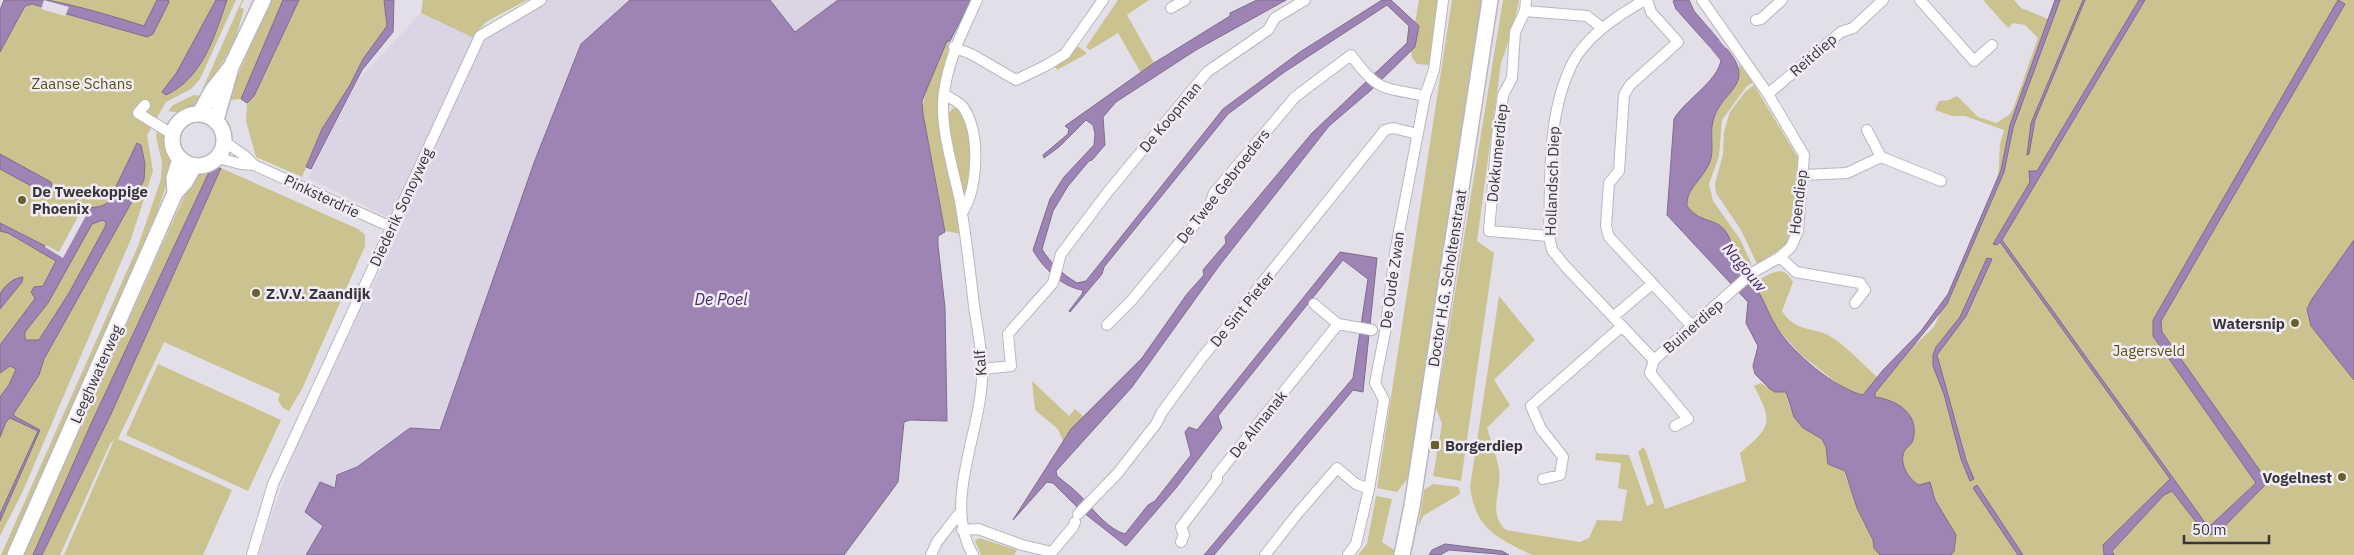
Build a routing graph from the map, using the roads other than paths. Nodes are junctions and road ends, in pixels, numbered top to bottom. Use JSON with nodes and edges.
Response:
{"nodes":[{"id":1,"x":263,"y":0,"type":"edge"},
{"id":2,"x":541,"y":0,"type":"edge"},
{"id":3,"x":977,"y":0,"type":"edge"},
{"id":4,"x":1103,"y":0,"type":"edge"},
{"id":5,"x":1185,"y":0,"type":"edge"},
{"id":6,"x":1305,"y":0,"type":"edge"},
{"id":7,"x":1442,"y":0,"type":"edge"},
{"id":8,"x":1490,"y":0,"type":"edge"},
{"id":9,"x":1526,"y":0,"type":"edge"},
{"id":10,"x":1646,"y":0,"type":"edge"},
{"id":11,"x":1702,"y":0,"type":"edge"},
{"id":12,"x":1782,"y":0,"type":"edge"},
{"id":13,"x":1884,"y":0,"type":"edge"},
{"id":14,"x":1920,"y":0,"type":"edge"},
{"id":15,"x":1171,"y":8,"type":"dead end"},
{"id":16,"x":1525,"y":12,"type":"junction"},
{"id":17,"x":1756,"y":20,"type":"dead end"},
{"id":18,"x":1602,"y":28,"type":"junction"},
{"id":19,"x":1992,"y":45,"type":"dead end"},
{"id":20,"x":954,"y":48,"type":"junction"},
{"id":21,"x":231,"y":67,"type":"junction"},
{"id":22,"x":944,"y":94,"type":"junction"},
{"id":23,"x":1768,"y":94,"type":"junction"},
{"id":24,"x":1425,"y":96,"type":"junction"},
{"id":25,"x":145,"y":105,"type":"dead end"},
{"id":26,"x":200,"y":113,"type":"junction"},
{"id":27,"x":216,"y":120,"type":"junction"},
{"id":28,"x":1867,"y":130,"type":"dead end"},
{"id":29,"x":172,"y":134,"type":"junction"},
{"id":30,"x":1418,"y":134,"type":"junction"},
{"id":31,"x":225,"y":142,"type":"junction"},
{"id":32,"x":1881,"y":157,"type":"junction"},
{"id":33,"x":218,"y":158,"type":"junction"},
{"id":34,"x":180,"y":159,"type":"junction"},
{"id":35,"x":254,"y":165,"type":"junction"},
{"id":36,"x":194,"y":166,"type":"junction"},
{"id":37,"x":1803,"y":175,"type":"junction"},
{"id":38,"x":1941,"y":181,"type":"dead end"},
{"id":39,"x":175,"y":193,"type":"junction"},
{"id":40,"x":962,"y":213,"type":"junction"},
{"id":41,"x":391,"y":227,"type":"junction"},
{"id":42,"x":1549,"y":236,"type":"junction"},
{"id":43,"x":1780,"y":257,"type":"junction"},
{"id":44,"x":1652,"y":284,"type":"junction"},
{"id":45,"x":1855,"y":303,"type":"dead end"},
{"id":46,"x":1314,"y":304,"type":"dead end"},
{"id":47,"x":1613,"y":318,"type":"junction"},
{"id":48,"x":1338,"y":324,"type":"junction"},
{"id":49,"x":1108,"y":325,"type":"dead end"},
{"id":50,"x":1622,"y":326,"type":"junction"},
{"id":51,"x":1692,"y":326,"type":"junction"},
{"id":52,"x":1372,"y":330,"type":"dead end"},
{"id":53,"x":1654,"y":360,"type":"junction"},
{"id":54,"x":982,"y":369,"type":"junction"},
{"id":55,"x":1674,"y":426,"type":"dead end"},
{"id":56,"x":1543,"y":479,"type":"dead end"},
{"id":57,"x":1369,"y":489,"type":"junction"},
{"id":58,"x":961,"y":511,"type":"junction"},
{"id":59,"x":962,"y":530,"type":"junction"},
{"id":60,"x":1180,"y":542,"type":"dead end"},
{"id":61,"x":15,"y":555,"type":"edge"},
{"id":62,"x":252,"y":555,"type":"edge"},
{"id":63,"x":931,"y":555,"type":"edge"},
{"id":64,"x":973,"y":555,"type":"edge"},
{"id":65,"x":1265,"y":555,"type":"edge"},
{"id":66,"x":1348,"y":555,"type":"edge"},
{"id":67,"x":1402,"y":555,"type":"edge"}],
"edges":[{"from":1,"to":21,"type":"main road"},
{"from":2,"to":41,"type":"street","name":"Diederik Sonoyweg"},
{"from":3,"to":20,"type":"street","name":"Kalf"},
{"from":4,"to":20,"type":"street"},
{"from":5,"to":15,"type":"street"},
{"from":6,"to":54,"type":"street","name":"De Koopman"},
{"from":7,"to":24,"type":"street","name":"De Oude Zwan"},
{"from":8,"to":67,"type":"main road","name":"Doctor H.G. Scholtenstraat"},
{"from":9,"to":16,"type":"street"},
{"from":10,"to":18,"type":"street","name":"Hollandsch Diep"},
{"from":10,"to":44,"type":"street"},
{"from":11,"to":23,"type":"street","name":"Hoendiep"},
{"from":12,"to":17,"type":"street"},
{"from":13,"to":23,"type":"street","name":"Reitdiep"},
{"from":14,"to":19,"type":"street"},
{"from":16,"to":18,"type":"street"},
{"from":16,"to":42,"type":"street","name":"Dokkumerdiep"},
{"from":18,"to":42,"type":"street","name":"Hollandsch Diep"},
{"from":20,"to":22,"type":"street","name":"Kalf"},
{"from":21,"to":26,"type":"main road"},
{"from":21,"to":27,"type":"main road"},
{"from":22,"to":40,"type":"street","name":"Kalf"},
{"from":22,"to":40,"type":"street","name":"Kalf"},
{"from":23,"to":37,"type":"street","name":"Hoendiep"},
{"from":24,"to":30,"type":"street","name":"De Oude Zwan"},
{"from":24,"to":49,"type":"street","name":"De Twee Gebroeders"},
{"from":25,"to":29,"type":"street"},
{"from":26,"to":27,"type":"main road"},
{"from":26,"to":29,"type":"main road"},
{"from":27,"to":31,"type":"main road"},
{"from":28,"to":32,"type":"street"},
{"from":29,"to":34,"type":"main road"},
{"from":30,"to":57,"type":"street","name":"De Oude Zwan"},
{"from":30,"to":59,"type":"street","name":"De Sint Pieter"},
{"from":31,"to":33,"type":"main road"},
{"from":31,"to":35,"type":"street","name":"Pinksterdrie"},
{"from":32,"to":37,"type":"street"},
{"from":32,"to":38,"type":"street"},
{"from":33,"to":35,"type":"street","name":"Pinksterdrie"},
{"from":33,"to":36,"type":"main road"},
{"from":34,"to":36,"type":"main road"},
{"from":34,"to":39,"type":"main road","name":"Leeghwaterweg"},
{"from":35,"to":41,"type":"street","name":"Pinksterdrie"},
{"from":36,"to":39,"type":"main road","name":"Leeghwaterweg"},
{"from":37,"to":43,"type":"street","name":"Hoendiep"},
{"from":39,"to":61,"type":"main road","name":"Leeghwaterweg"},
{"from":40,"to":54,"type":"street","name":"Kalf"},
{"from":41,"to":62,"type":"street","name":"Diederik Sonoyweg"},
{"from":42,"to":47,"type":"street","name":"Hollandsch Diep"},
{"from":43,"to":45,"type":"street"},
{"from":43,"to":51,"type":"street","name":"Buinerdiep"},
{"from":44,"to":47,"type":"street"},
{"from":44,"to":51,"type":"street"},
{"from":46,"to":48,"type":"street"},
{"from":47,"to":50,"type":"street","name":"Hollandsch Diep"},
{"from":48,"to":52,"type":"street"},
{"from":48,"to":60,"type":"street","name":"De Almanak"},
{"from":50,"to":53,"type":"street","name":"Hollandsch Diep"},
{"from":50,"to":56,"type":"street"},
{"from":51,"to":53,"type":"street","name":"Buinerdiep"},
{"from":53,"to":55,"type":"street","name":"Buinerdiep"},
{"from":54,"to":58,"type":"street","name":"Kalf"},
{"from":57,"to":65,"type":"street"},
{"from":57,"to":66,"type":"street","name":"De Oude Zwan"},
{"from":58,"to":59,"type":"street","name":"Kalf"},
{"from":58,"to":63,"type":"street"},
{"from":59,"to":64,"type":"street","name":"Kalf"}]}
